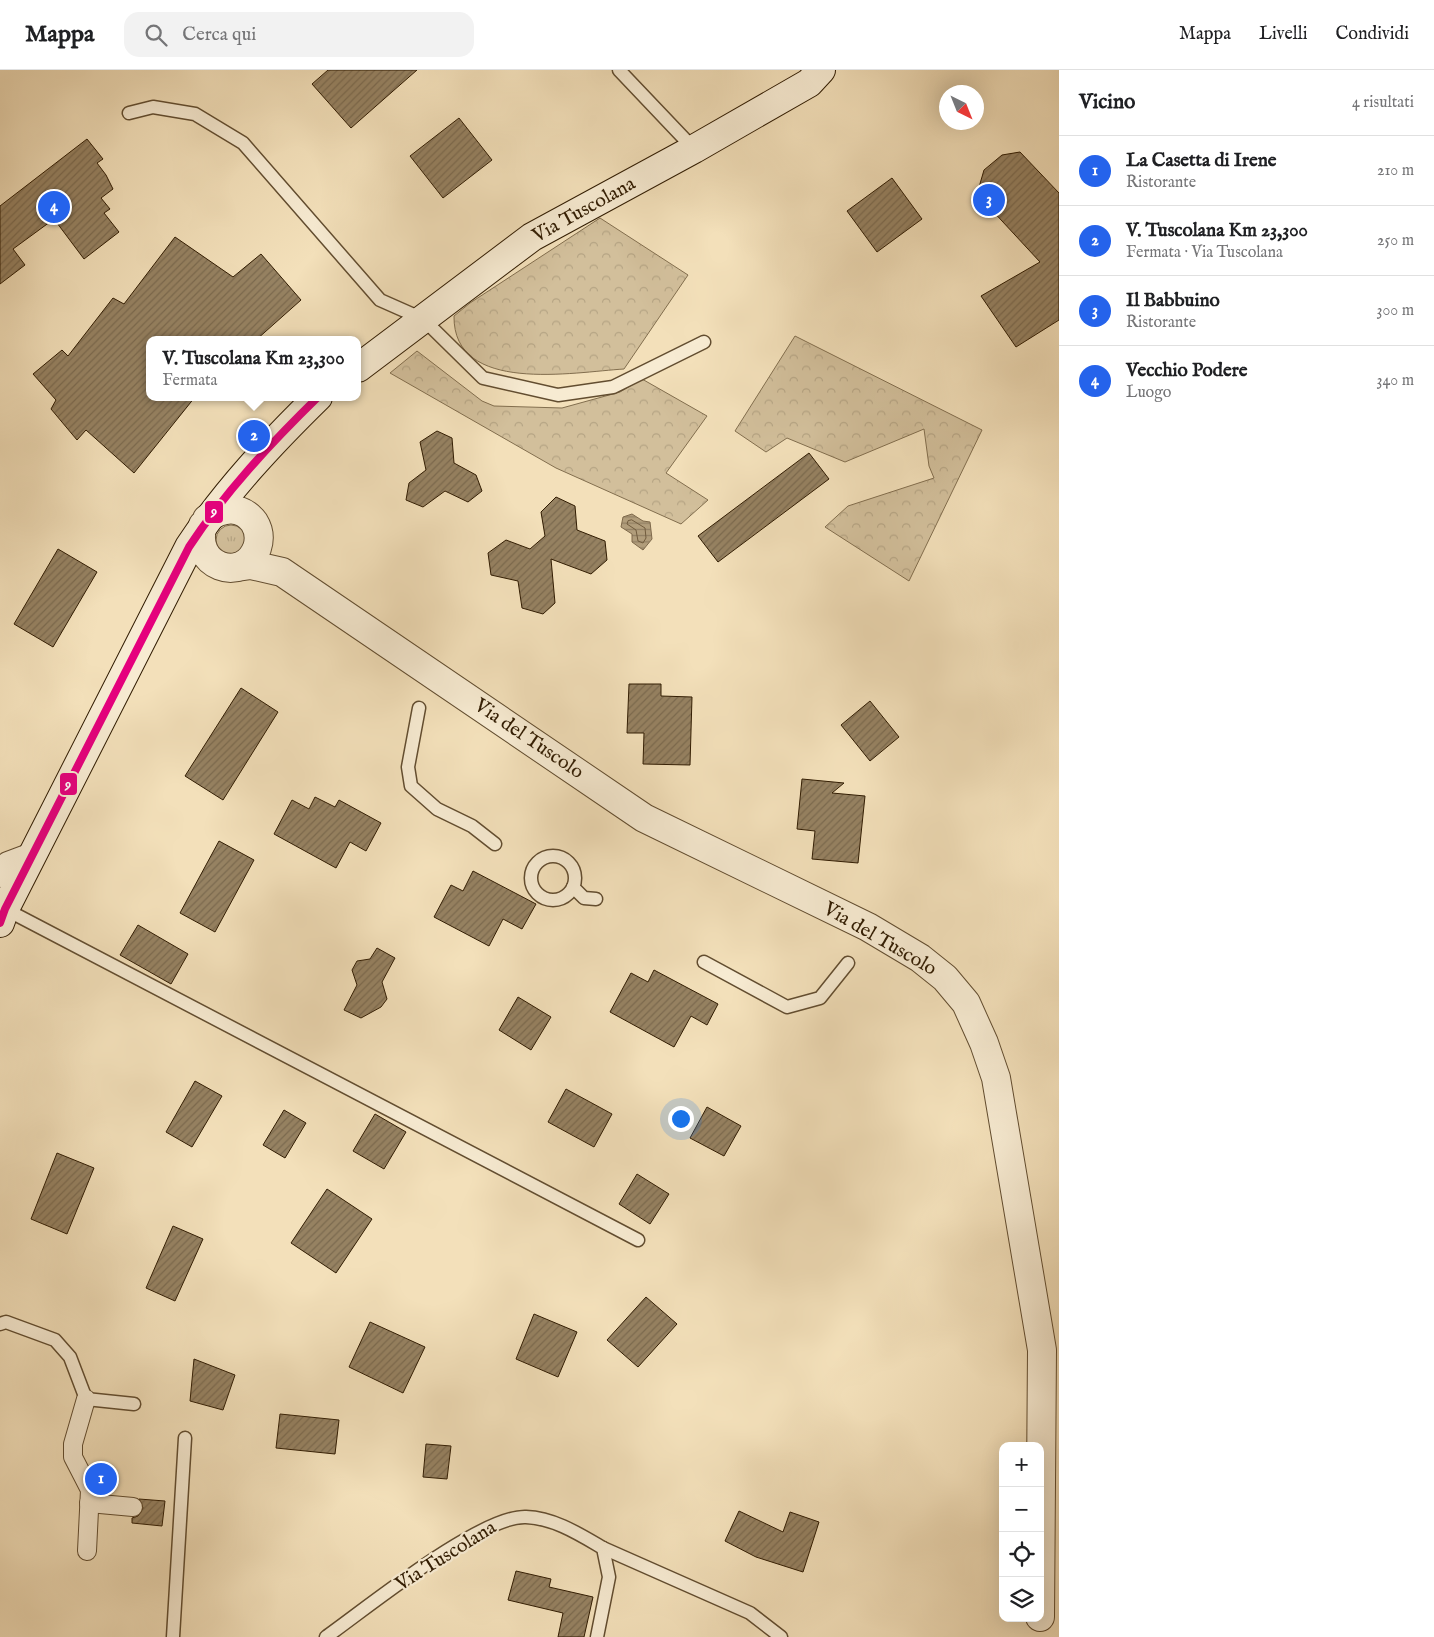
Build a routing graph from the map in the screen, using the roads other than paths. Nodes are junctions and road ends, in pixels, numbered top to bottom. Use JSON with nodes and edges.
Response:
{"nodes":[{"id":1,"x":619,"y":70,"type":"edge"},
{"id":2,"x":833,"y":70,"type":"edge"},
{"id":3,"x":815,"y":76,"type":"edge"},
{"id":4,"x":129,"y":113,"type":"dead end"},
{"id":5,"x":694,"y":149,"type":"junction"},
{"id":6,"x":423,"y":319,"type":"junction"},
{"id":7,"x":704,"y":342,"type":"dead end"},
{"id":8,"x":361,"y":366,"type":"edge"},
{"id":9,"x":314,"y":401,"type":"edge"},
{"id":10,"x":250,"y":468,"type":"junction"},
{"id":11,"x":205,"y":522,"type":"junction"},
{"id":12,"x":257,"y":528,"type":"junction"},
{"id":13,"x":232,"y":567,"type":"junction"},
{"id":14,"x":282,"y":572,"type":"junction"},
{"id":15,"x":167,"y":589,"type":"junction"},
{"id":16,"x":419,"y":708,"type":"dead end"},
{"id":17,"x":495,"y":844,"type":"dead end"},
{"id":18,"x":32,"y":855,"type":"junction"},
{"id":19,"x":0,"y":875,"type":"edge"},
{"id":20,"x":573,"y":888,"type":"dead end"},
{"id":21,"x":596,"y":899,"type":"dead end"},
{"id":22,"x":2,"y":916,"type":"edge"},
{"id":23,"x":704,"y":962,"type":"dead end"},
{"id":24,"x":848,"y":963,"type":"dead end"},
{"id":25,"x":638,"y":1240,"type":"dead end"},
{"id":26,"x":0,"y":1324,"type":"edge"},
{"id":27,"x":86,"y":1399,"type":"junction"},
{"id":28,"x":134,"y":1404,"type":"dead end"},
{"id":29,"x":184,"y":1438,"type":"dead end"},
{"id":30,"x":89,"y":1503,"type":"junction"},
{"id":31,"x":133,"y":1507,"type":"dead end"},
{"id":32,"x":603,"y":1548,"type":"junction"},
{"id":33,"x":87,"y":1551,"type":"dead end"},
{"id":34,"x":1040,"y":1577,"type":"edge"},
{"id":35,"x":1040,"y":1622,"type":"edge"},
{"id":36,"x":174,"y":1637,"type":"edge"},
{"id":37,"x":326,"y":1637,"type":"edge"},
{"id":38,"x":597,"y":1637,"type":"edge"},
{"id":39,"x":781,"y":1637,"type":"edge"},
{"id":40,"x":1040,"y":1637,"type":"edge"}],
"edges":[{"from":1,"to":5,"type":"lane"},
{"from":2,"to":3,"type":"street","name":"Via Tuscolana"},
{"from":3,"to":5,"type":"street","name":"Via Tuscolana"},
{"from":4,"to":6,"type":"lane"},
{"from":5,"to":6,"type":"street","name":"Via Tuscolana"},
{"from":6,"to":7,"type":"lane"},
{"from":6,"to":8,"type":"street","name":"Via Tuscolana"},
{"from":9,"to":10,"type":"street"},
{"from":10,"to":11,"type":"street"},
{"from":10,"to":12,"type":"street"},
{"from":11,"to":12,"type":"street"},
{"from":11,"to":13,"type":"street"},
{"from":11,"to":15,"type":"street"},
{"from":12,"to":13,"type":"street"},
{"from":12,"to":14,"type":"street"},
{"from":13,"to":14,"type":"street"},
{"from":13,"to":15,"type":"street"},
{"from":14,"to":34,"type":"street","name":"Via del Tuscolo"},
{"from":15,"to":18,"type":"street"},
{"from":16,"to":17,"type":"lane"},
{"from":18,"to":19,"type":"street"},
{"from":18,"to":22,"type":"street"},
{"from":20,"to":21,"type":"lane"},
{"from":22,"to":25,"type":"lane"},
{"from":23,"to":24,"type":"lane"},
{"from":26,"to":27,"type":"lane"},
{"from":27,"to":28,"type":"lane"},
{"from":27,"to":30,"type":"street"},
{"from":29,"to":36,"type":"lane"},
{"from":30,"to":31,"type":"street"},
{"from":30,"to":33,"type":"street"},
{"from":32,"to":37,"type":"lane","name":"Via Tuscolana"},
{"from":32,"to":38,"type":"lane"},
{"from":32,"to":39,"type":"lane","name":"Via Tuscolana"},
{"from":35,"to":40,"type":"street","name":"Via del Tuscolo"}]}
